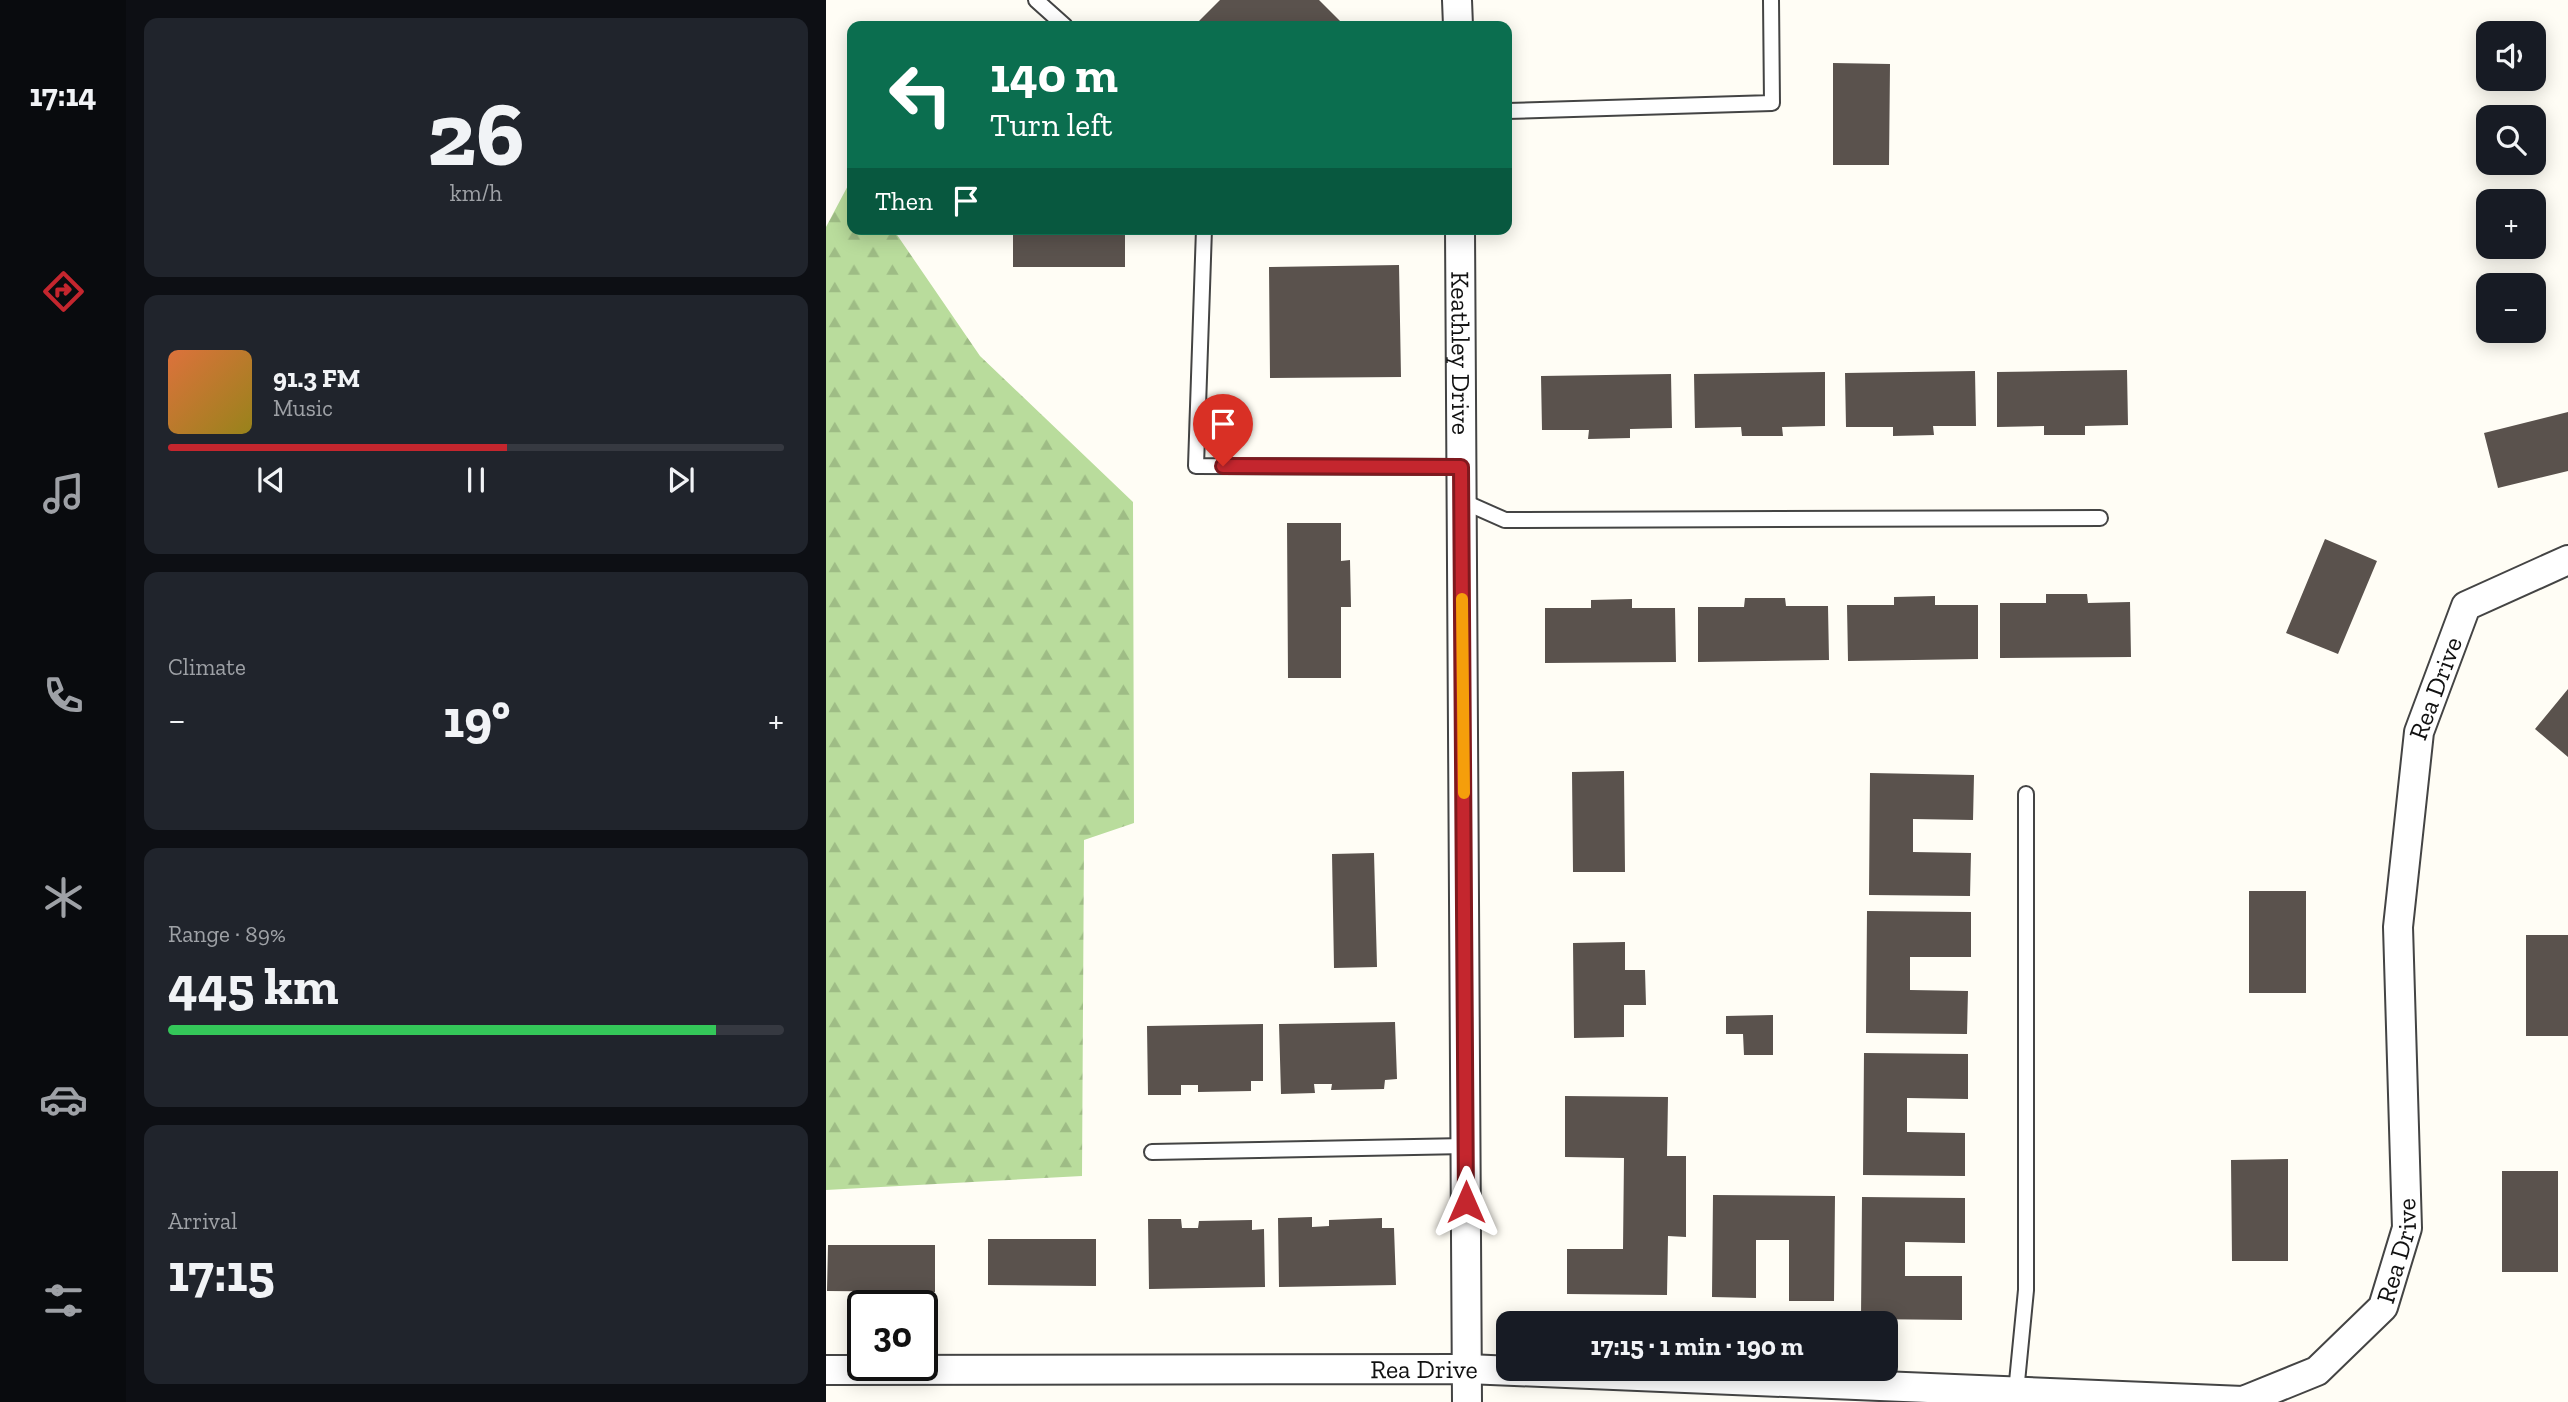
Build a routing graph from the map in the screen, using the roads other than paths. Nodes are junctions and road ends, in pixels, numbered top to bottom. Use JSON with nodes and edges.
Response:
{"nodes":[{"id":1,"x":1036,"y":0,"type":"edge"},
{"id":2,"x":1457,"y":0,"type":"edge"},
{"id":3,"x":1771,"y":0,"type":"edge"},
{"id":4,"x":1059,"y":21,"type":"edge"},
{"id":5,"x":1458,"y":21,"type":"edge"},
{"id":6,"x":1512,"y":111,"type":"edge"},
{"id":7,"x":1204,"y":235,"type":"edge"},
{"id":8,"x":1460,"y":235,"type":"edge"},
{"id":9,"x":1461,"y":467,"type":"junction"},
{"id":10,"x":1462,"y":500,"type":"junction"},
{"id":11,"x":2100,"y":519,"type":"dead end"},
{"id":12,"x":2568,"y":560,"type":"edge"},
{"id":13,"x":2026,"y":794,"type":"dead end"},
{"id":14,"x":1466,"y":1146,"type":"junction"},
{"id":15,"x":1152,"y":1152,"type":"dead end"},
{"id":16,"x":1467,"y":1369,"type":"junction"},
{"id":17,"x":826,"y":1370,"type":"edge"},
{"id":18,"x":2016,"y":1392,"type":"junction"},
{"id":19,"x":1467,"y":1402,"type":"edge"}],
"edges":[{"from":1,"to":4,"type":"lane"},
{"from":2,"to":5,"type":"street"},
{"from":3,"to":6,"type":"lane"},
{"from":7,"to":9,"type":"lane"},
{"from":8,"to":9,"type":"street","name":"Keathley Drive"},
{"from":9,"to":10,"type":"street","name":"Keathley Drive"},
{"from":10,"to":11,"type":"lane"},
{"from":10,"to":14,"type":"street","name":"Keathley Drive"},
{"from":12,"to":18,"type":"street","name":"Rea Drive"},
{"from":13,"to":18,"type":"lane"},
{"from":14,"to":15,"type":"lane"},
{"from":14,"to":16,"type":"street","name":"Keathley Drive"},
{"from":16,"to":17,"type":"street","name":"Rea Drive"},
{"from":16,"to":18,"type":"street","name":"Rea Drive"},
{"from":16,"to":19,"type":"street","name":"Keathley Drive"}]}
